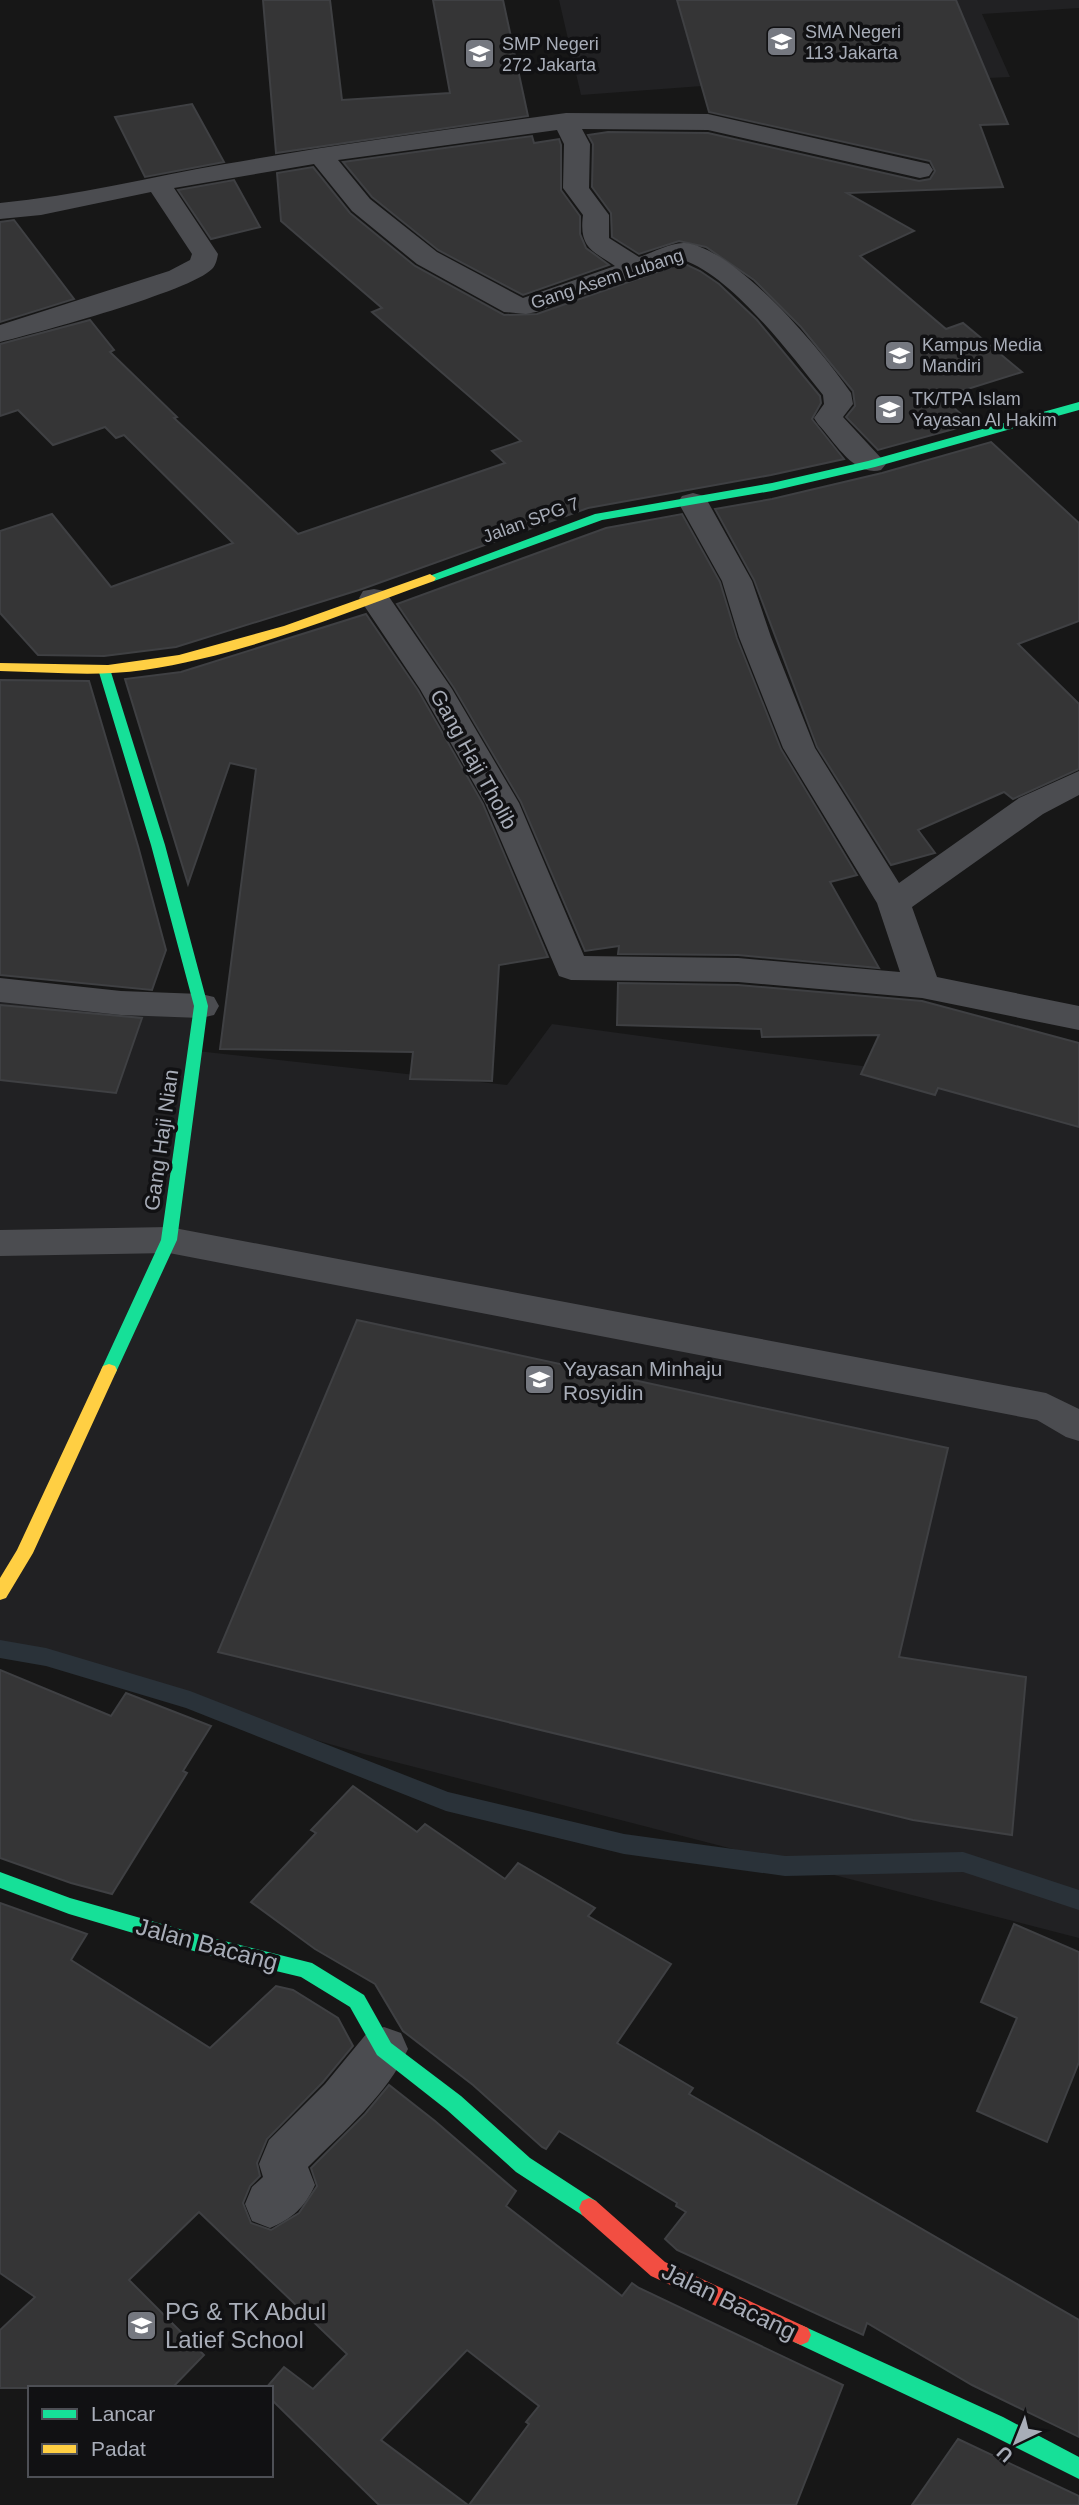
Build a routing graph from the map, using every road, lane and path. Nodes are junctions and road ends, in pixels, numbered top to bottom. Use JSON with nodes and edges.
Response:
{"nodes":[{"id":1,"x":566,"y":121,"type":"junction"},
{"id":2,"x":320,"y":155,"type":"junction"},
{"id":3,"x":920,"y":170,"type":"dead end"},
{"id":4,"x":158,"y":183,"type":"junction"},
{"id":5,"x":0,"y":211,"type":"edge"},
{"id":6,"x":635,"y":267,"type":"junction"},
{"id":7,"x":0,"y":334,"type":"edge"},
{"id":8,"x":1079,"y":406,"type":"edge"},
{"id":9,"x":871,"y":464,"type":"junction"},
{"id":10,"x":693,"y":502,"type":"junction"},
{"id":11,"x":374,"y":598,"type":"junction"},
{"id":12,"x":0,"y":667,"type":"edge"},
{"id":13,"x":104,"y":669,"type":"junction"},
{"id":14,"x":1079,"y":782,"type":"edge"},
{"id":15,"x":894,"y":903,"type":"junction"},
{"id":16,"x":922,"y":986,"type":"junction"},
{"id":17,"x":0,"y":990,"type":"edge"},
{"id":18,"x":201,"y":1006,"type":"junction"},
{"id":19,"x":1079,"y":1018,"type":"edge"},
{"id":20,"x":169,"y":1240,"type":"junction"},
{"id":21,"x":0,"y":1243,"type":"edge"},
{"id":22,"x":1079,"y":1427,"type":"edge"},
{"id":23,"x":0,"y":1593,"type":"edge"},
{"id":24,"x":0,"y":1880,"type":"edge"},
{"id":25,"x":384,"y":2049,"type":"junction"},
{"id":26,"x":270,"y":2204,"type":"dead end"},
{"id":27,"x":1079,"y":2468,"type":"edge"}],
"edges":[{"from":1,"to":2,"type":"street"},
{"from":1,"to":3,"type":"street"},
{"from":1,"to":6,"type":"street"},
{"from":2,"to":4,"type":"street"},
{"from":2,"to":6,"type":"street","name":"Gang Asem Lubang"},
{"from":4,"to":5,"type":"street"},
{"from":4,"to":7,"type":"street"},
{"from":6,"to":9,"type":"street","name":"Gang Asem Lubang"},
{"from":8,"to":9,"type":"street","name":"Jalan SPG 7"},
{"from":9,"to":10,"type":"street","name":"Jalan SPG 7"},
{"from":10,"to":11,"type":"street","name":"Jalan SPG 7"},
{"from":10,"to":15,"type":"street"},
{"from":11,"to":13,"type":"street","name":"Jalan SPG 7"},
{"from":11,"to":16,"type":"street","name":"Gang Haji Tholib"},
{"from":12,"to":13,"type":"street","name":"Jalan SPG 7"},
{"from":13,"to":18,"type":"street","name":"Gang Haji Nian"},
{"from":14,"to":15,"type":"street"},
{"from":15,"to":16,"type":"street"},
{"from":16,"to":19,"type":"street"},
{"from":17,"to":18,"type":"street"},
{"from":18,"to":20,"type":"street","name":"Gang Haji Nian"},
{"from":20,"to":21,"type":"lane"},
{"from":20,"to":22,"type":"lane"},
{"from":20,"to":23,"type":"street","name":"Gang Haji Nian"},
{"from":24,"to":25,"type":"street","name":"Jalan Bacang"},
{"from":25,"to":26,"type":"street"},
{"from":25,"to":27,"type":"street","name":"Jalan Bacang"}]}
